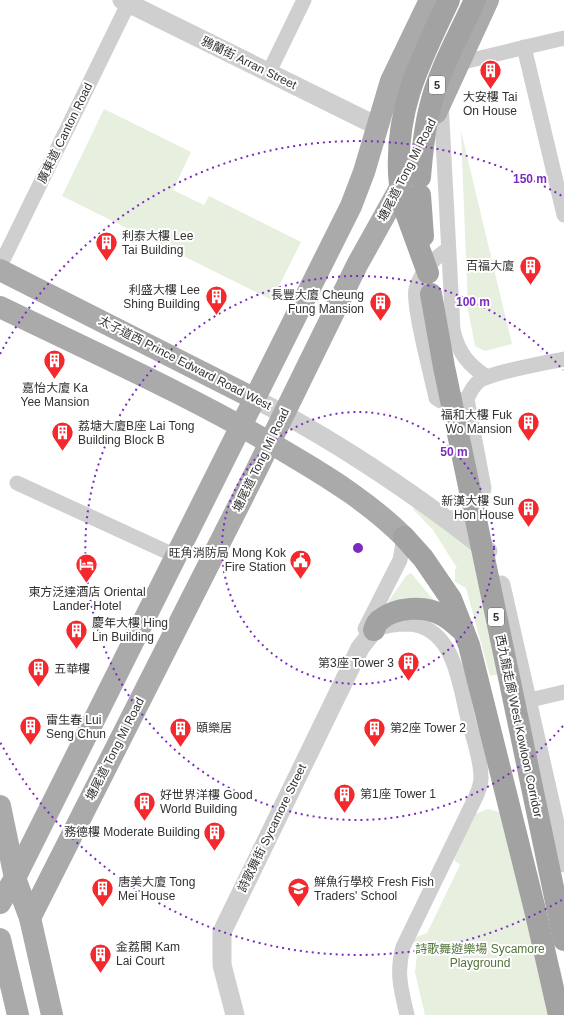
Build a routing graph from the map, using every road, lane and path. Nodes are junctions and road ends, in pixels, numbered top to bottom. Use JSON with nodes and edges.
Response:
{"nodes":[{"id":1,"x":304,"y":0,"type":"edge"},
{"id":2,"x":430,"y":0,"type":"edge"},
{"id":3,"x":449,"y":0,"type":"edge"},
{"id":4,"x":475,"y":0,"type":"edge"},
{"id":5,"x":488,"y":0,"type":"edge"},
{"id":6,"x":127,"y":1,"type":"edge"},
{"id":7,"x":564,"y":38,"type":"edge"},
{"id":8,"x":524,"y":47,"type":"junction"},
{"id":9,"x":459,"y":63,"type":"junction"},
{"id":10,"x":269,"y":72,"type":"junction"},
{"id":11,"x":441,"y":100,"type":"junction"},
{"id":12,"x":377,"y":126,"type":"junction"},
{"id":13,"x":564,"y":214,"type":"edge"},
{"id":14,"x":448,"y":249,"type":"junction"},
{"id":15,"x":0,"y":266,"type":"edge"},
{"id":16,"x":0,"y":270,"type":"edge"},
{"id":17,"x":428,"y":273,"type":"junction"},
{"id":18,"x":0,"y":307,"type":"edge"},
{"id":19,"x":564,"y":359,"type":"edge"},
{"id":20,"x":487,"y":377,"type":"junction"},
{"id":21,"x":255,"y":399,"type":"junction"},
{"id":22,"x":467,"y":399,"type":"junction"},
{"id":23,"x":283,"y":413,"type":"junction"},
{"id":24,"x":241,"y":425,"type":"junction"},
{"id":25,"x":269,"y":442,"type":"junction"},
{"id":26,"x":17,"y":483,"type":"dead end"},
{"id":27,"x":446,"y":518,"type":"junction"},
{"id":28,"x":404,"y":537,"type":"junction"},
{"id":29,"x":176,"y":556,"type":"junction"},
{"id":30,"x":374,"y":630,"type":"junction"},
{"id":31,"x":467,"y":638,"type":"junction"},
{"id":32,"x":360,"y":648,"type":"junction"},
{"id":33,"x":564,"y":692,"type":"edge"},
{"id":34,"x":526,"y":701,"type":"junction"},
{"id":35,"x":0,"y":806,"type":"edge"},
{"id":36,"x":564,"y":863,"type":"edge"},
{"id":37,"x":15,"y":878,"type":"junction"},
{"id":38,"x":0,"y":903,"type":"edge"},
{"id":39,"x":30,"y":918,"type":"junction"},
{"id":40,"x":0,"y":939,"type":"edge"},
{"id":41,"x":564,"y":940,"type":"edge"},
{"id":42,"x":18,"y":1015,"type":"edge"},
{"id":43,"x":52,"y":1015,"type":"edge"},
{"id":44,"x":235,"y":1015,"type":"edge"},
{"id":45,"x":407,"y":1015,"type":"edge"},
{"id":46,"x":559,"y":1015,"type":"edge"}],
"edges":[{"from":1,"to":10,"type":"street"},
{"from":2,"to":12,"type":"main road"},
{"from":3,"to":17,"type":"highway","bridge":true},
{"from":4,"to":17,"type":"highway","name":"西九龍走廊 West Kowloon Corridor","number":"5","bridge":true},
{"from":5,"to":9,"type":"main road","name":"塘尾道 Tong Mi Road"},
{"from":6,"to":10,"type":"street","name":"鴉蘭街 Arran Street"},
{"from":6,"to":15,"type":"street","name":"廣東道 Canton Road"},
{"from":7,"to":8,"type":"street"},
{"from":8,"to":9,"type":"street"},
{"from":8,"to":13,"type":"street"},
{"from":9,"to":11,"type":"main road","name":"塘尾道 Tong Mi Road"},
{"from":10,"to":12,"type":"street","name":"鴉蘭街 Arran Street"},
{"from":11,"to":14,"type":"street"},
{"from":11,"to":23,"type":"main road","name":"塘尾道 Tong Mi Road"},
{"from":12,"to":21,"type":"main road"},
{"from":14,"to":20,"type":"street"},
{"from":14,"to":22,"type":"street"},
{"from":16,"to":21,"type":"main road","name":"太子道西 Prince Edward Road West"},
{"from":17,"to":41,"type":"highway","name":"西九龍走廊 West Kowloon Corridor","number":"5","bridge":true},
{"from":18,"to":24,"type":"main road"},
{"from":19,"to":20,"type":"street"},
{"from":20,"to":22,"type":"street"},
{"from":21,"to":23,"type":"street","name":"太子道西 Prince Edward Road West"},
{"from":21,"to":24,"type":"main road"},
{"from":22,"to":27,"type":"street"},
{"from":23,"to":25,"type":"main road","name":"塘尾道 Tong Mi Road"},
{"from":23,"to":27,"type":"street","name":"太子道西 Prince Edward Road West"},
{"from":24,"to":25,"type":"main road"},
{"from":24,"to":29,"type":"main road"},
{"from":25,"to":28,"type":"main road"},
{"from":25,"to":39,"type":"main road","name":"塘尾道 Tong Mi Road"},
{"from":26,"to":29,"type":"street"},
{"from":27,"to":34,"type":"street","name":"太子道西 Prince Edward Road West"},
{"from":28,"to":31,"type":"highway"},
{"from":28,"to":32,"type":"street","name":"詩歌舞街 Sycamore Street"},
{"from":29,"to":37,"type":"main road"},
{"from":30,"to":31,"type":"highway"},
{"from":30,"to":32,"type":"street","name":"詩歌舞街 Sycamore Street"},
{"from":30,"to":45,"type":"street"},
{"from":31,"to":46,"type":"highway"},
{"from":32,"to":44,"type":"street","name":"詩歌舞街 Sycamore Street"},
{"from":33,"to":34,"type":"street"},
{"from":34,"to":36,"type":"street","name":"太子道西 Prince Edward Road West"},
{"from":35,"to":37,"type":"main road"},
{"from":37,"to":38,"type":"main road"},
{"from":37,"to":39,"type":"main road"},
{"from":39,"to":43,"type":"main road"},
{"from":40,"to":42,"type":"main road"}]}
